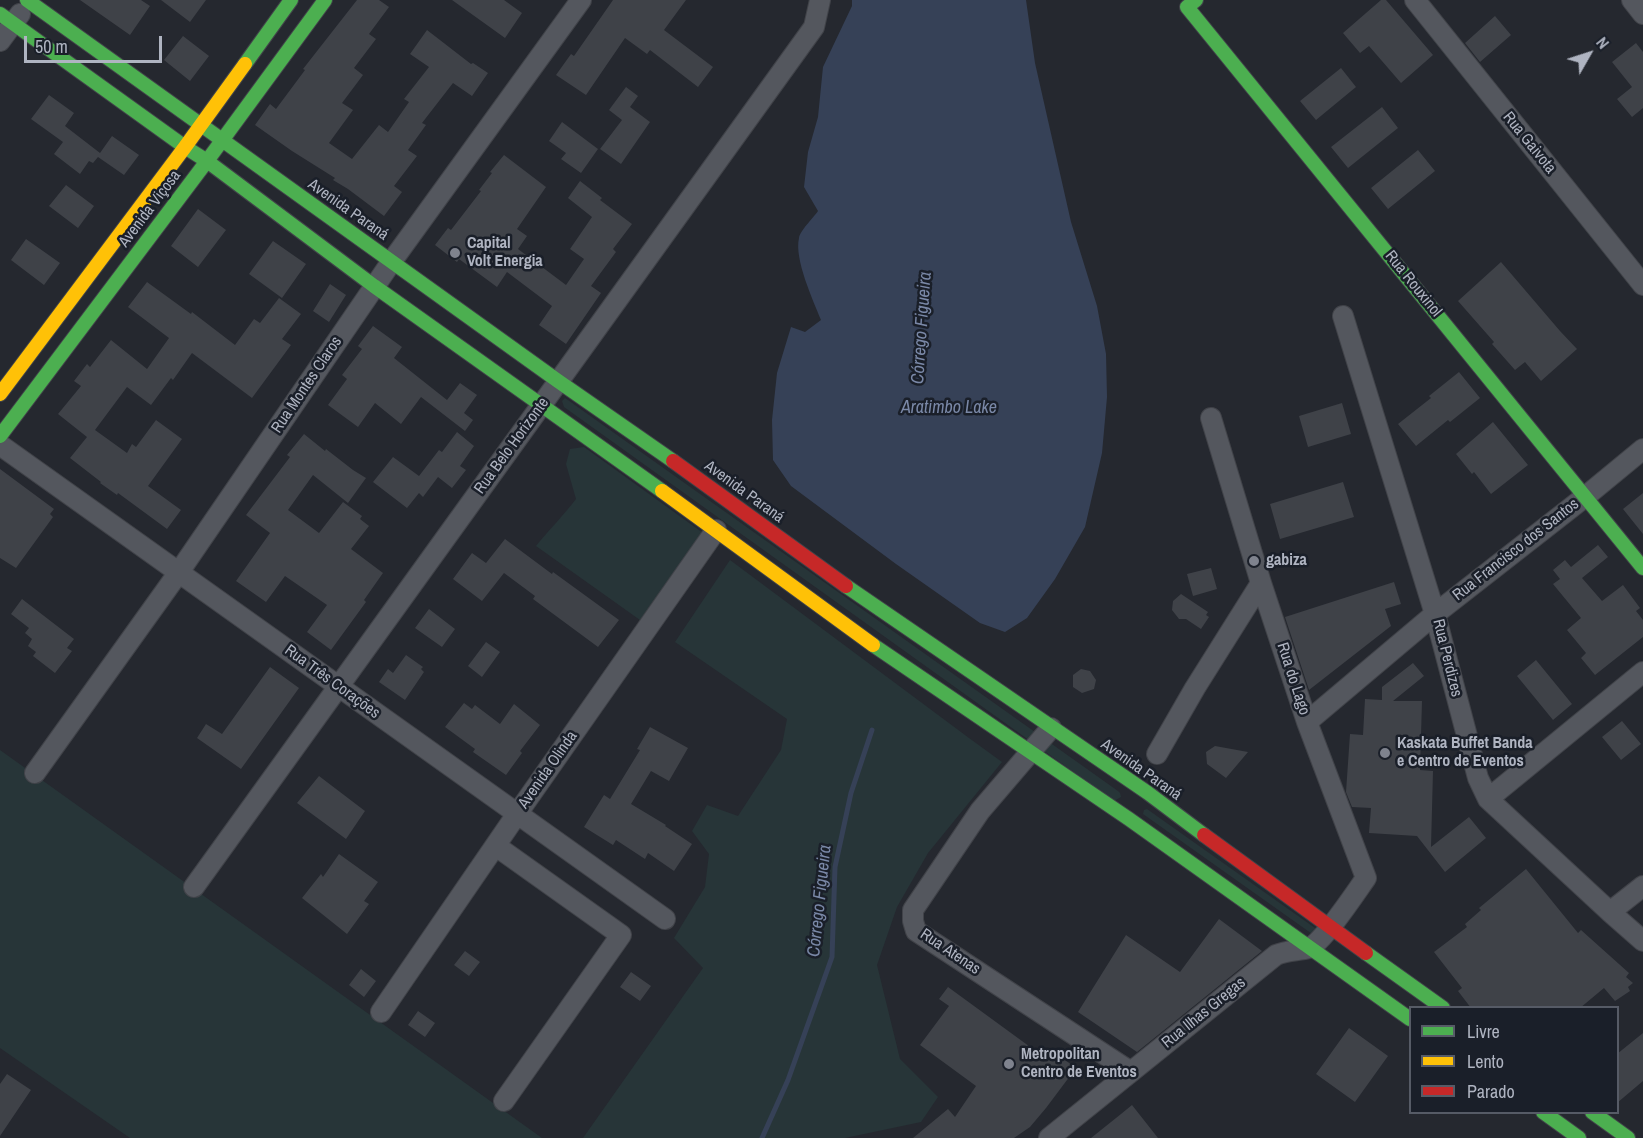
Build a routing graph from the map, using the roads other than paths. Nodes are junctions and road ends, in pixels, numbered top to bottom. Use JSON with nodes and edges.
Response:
{"nodes":[{"id":1,"x":28,"y":0,"type":"edge"},
{"id":2,"x":291,"y":0,"type":"edge"},
{"id":3,"x":325,"y":0,"type":"edge"},
{"id":4,"x":581,"y":0,"type":"edge"},
{"id":5,"x":821,"y":0,"type":"edge"},
{"id":6,"x":1415,"y":0,"type":"edge"},
{"id":7,"x":1632,"y":0,"type":"edge"},
{"id":8,"x":1188,"y":2,"type":"edge"},
{"id":9,"x":1643,"y":14,"type":"edge"},
{"id":10,"x":7,"y":19,"type":"edge"},
{"id":11,"x":0,"y":41,"type":"edge"},
{"id":12,"x":200,"y":126,"type":"junction"},
{"id":13,"x":222,"y":140,"type":"junction"},
{"id":14,"x":185,"y":147,"type":"junction"},
{"id":15,"x":207,"y":161,"type":"junction"},
{"id":16,"x":392,"y":261,"type":"junction"},
{"id":17,"x":1643,"y":285,"type":"edge"},
{"id":18,"x":375,"y":286,"type":"junction"},
{"id":19,"x":1343,"y":316,"type":"dead end"},
{"id":20,"x":558,"y":381,"type":"junction"},
{"id":21,"x":0,"y":394,"type":"edge"},
{"id":22,"x":541,"y":405,"type":"junction"},
{"id":23,"x":1211,"y":418,"type":"dead end"},
{"id":24,"x":0,"y":436,"type":"edge"},
{"id":25,"x":0,"y":445,"type":"edge"},
{"id":26,"x":1643,"y":449,"type":"edge"},
{"id":27,"x":1586,"y":496,"type":"junction"},
{"id":28,"x":717,"y":530,"type":"junction"},
{"id":29,"x":1643,"y":568,"type":"edge"},
{"id":30,"x":179,"y":572,"type":"junction"},
{"id":31,"x":1261,"y":583,"type":"junction"},
{"id":32,"x":1436,"y":614,"type":"junction"},
{"id":33,"x":1643,"y":672,"type":"edge"},
{"id":34,"x":339,"y":686,"type":"junction"},
{"id":35,"x":1307,"y":722,"type":"junction"},
{"id":36,"x":1051,"y":728,"type":"junction"},
{"id":37,"x":1032,"y":752,"type":"junction"},
{"id":38,"x":1157,"y":754,"type":"dead end"},
{"id":39,"x":35,"y":773,"type":"dead end"},
{"id":40,"x":1488,"y":799,"type":"junction"},
{"id":41,"x":518,"y":814,"type":"junction"},
{"id":42,"x":496,"y":846,"type":"junction"},
{"id":43,"x":1643,"y":886,"type":"edge"},
{"id":44,"x":194,"y":887,"type":"dead end"},
{"id":45,"x":1610,"y":912,"type":"junction"},
{"id":46,"x":664,"y":919,"type":"dead end"},
{"id":47,"x":1330,"y":928,"type":"junction"},
{"id":48,"x":1643,"y":941,"type":"edge"},
{"id":49,"x":1310,"y":947,"type":"junction"},
{"id":50,"x":1440,"y":1006,"type":"edge"},
{"id":51,"x":381,"y":1012,"type":"dead end"},
{"id":52,"x":1409,"y":1018,"type":"edge"},
{"id":53,"x":1131,"y":1072,"type":"junction"},
{"id":54,"x":504,"y":1101,"type":"dead end"},
{"id":55,"x":1544,"y":1114,"type":"edge"},
{"id":56,"x":1593,"y":1114,"type":"edge"},
{"id":57,"x":1049,"y":1138,"type":"edge"},
{"id":58,"x":1579,"y":1138,"type":"edge"},
{"id":59,"x":1628,"y":1138,"type":"edge"}],
"edges":[{"from":1,"to":10,"type":"street"},
{"from":1,"to":12,"type":"main road","name":"Avenida Paraná"},
{"from":2,"to":12,"type":"main road","name":"Avenida Viçosa"},
{"from":3,"to":13,"type":"main road","name":"Avenida Viçosa"},
{"from":4,"to":16,"type":"street","name":"Rua Montes Claros"},
{"from":5,"to":20,"type":"street","name":"Rua Belo Horizonte"},
{"from":6,"to":17,"type":"street","name":"Rua Gaivota"},
{"from":7,"to":9,"type":"street"},
{"from":8,"to":27,"type":"main road","name":"Rua Rouxinol"},
{"from":10,"to":11,"type":"street"},
{"from":10,"to":14,"type":"main road"},
{"from":12,"to":13,"type":"main road","name":"Avenida Paraná"},
{"from":12,"to":14,"type":"main road","name":"Avenida Viçosa"},
{"from":13,"to":15,"type":"main road","name":"Avenida Viçosa"},
{"from":13,"to":16,"type":"main road","name":"Avenida Paraná"},
{"from":14,"to":15,"type":"main road"},
{"from":14,"to":21,"type":"main road","name":"Avenida Viçosa"},
{"from":15,"to":18,"type":"main road"},
{"from":15,"to":24,"type":"main road","name":"Avenida Viçosa"},
{"from":16,"to":18,"type":"street","name":"Rua Montes Claros"},
{"from":16,"to":20,"type":"main road","name":"Avenida Paraná"},
{"from":18,"to":22,"type":"main road"},
{"from":18,"to":30,"type":"street","name":"Rua Montes Claros"},
{"from":19,"to":32,"type":"street","name":"Rua Perdizes"},
{"from":20,"to":22,"type":"street","name":"Rua Belo Horizonte"},
{"from":20,"to":36,"type":"main road","name":"Avenida Paraná"},
{"from":22,"to":28,"type":"main road"},
{"from":22,"to":34,"type":"street","name":"Rua Belo Horizonte"},
{"from":23,"to":31,"type":"street","name":"Rua do Lago"},
{"from":25,"to":30,"type":"street","name":"Rua Três Corações"},
{"from":26,"to":27,"type":"street","name":"Rua Francisco dos Santos"},
{"from":27,"to":29,"type":"main road","name":"Rua Rouxinol"},
{"from":27,"to":32,"type":"street","name":"Rua Francisco dos Santos"},
{"from":28,"to":37,"type":"main road"},
{"from":28,"to":41,"type":"street","name":"Avenida Olinda"},
{"from":30,"to":34,"type":"street","name":"Rua Três Corações"},
{"from":30,"to":39,"type":"street","name":"Rua Montes Claros"},
{"from":31,"to":35,"type":"street","name":"Rua do Lago"},
{"from":31,"to":38,"type":"street"},
{"from":32,"to":35,"type":"street","name":"Rua Francisco dos Santos"},
{"from":32,"to":40,"type":"street","name":"Rua Perdizes"},
{"from":33,"to":40,"type":"street"},
{"from":34,"to":41,"type":"street","name":"Rua Três Corações"},
{"from":34,"to":44,"type":"street","name":"Rua Belo Horizonte"},
{"from":35,"to":47,"type":"street","name":"Rua do Lago"},
{"from":36,"to":37,"type":"street","name":"Rua Atenas"},
{"from":36,"to":47,"type":"main road","name":"Avenida Paraná"},
{"from":37,"to":49,"type":"main road"},
{"from":37,"to":53,"type":"street","name":"Rua Atenas"},
{"from":40,"to":45,"type":"street","name":"Rua Perdizes"},
{"from":41,"to":42,"type":"street","name":"Avenida Olinda"},
{"from":41,"to":46,"type":"street","name":"Rua Três Corações"},
{"from":42,"to":51,"type":"street","name":"Avenida Olinda"},
{"from":42,"to":54,"type":"street"},
{"from":43,"to":45,"type":"street"},
{"from":45,"to":48,"type":"street","name":"Rua Perdizes"},
{"from":47,"to":49,"type":"street"},
{"from":47,"to":50,"type":"main road","name":"Avenida Paraná"},
{"from":49,"to":52,"type":"main road"},
{"from":49,"to":53,"type":"street","name":"Rua Ilhas Gregas"},
{"from":53,"to":57,"type":"street","name":"Rua Ilhas Gregas"},
{"from":55,"to":58,"type":"main road"},
{"from":56,"to":59,"type":"main road"}]}
